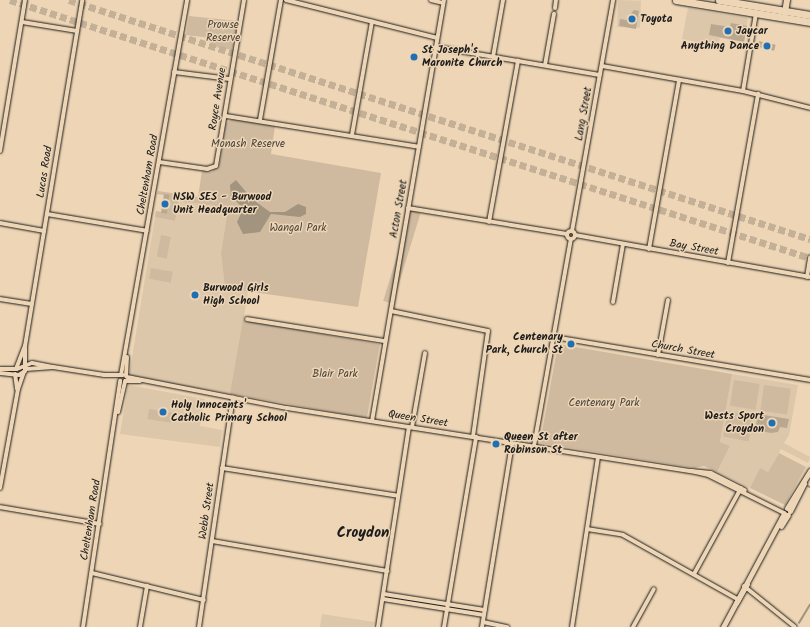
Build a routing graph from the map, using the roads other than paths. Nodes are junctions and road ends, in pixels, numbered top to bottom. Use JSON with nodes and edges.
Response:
{"nodes":[{"id":1,"x":25,"y":0,"type":"edge"},
{"id":2,"x":82,"y":0,"type":"edge"},
{"id":3,"x":187,"y":0,"type":"edge"},
{"id":4,"x":244,"y":0,"type":"edge"},
{"id":5,"x":281,"y":0,"type":"edge"},
{"id":6,"x":286,"y":0,"type":"edge"},
{"id":7,"x":431,"y":0,"type":"edge"},
{"id":8,"x":503,"y":0,"type":"edge"},
{"id":9,"x":556,"y":0,"type":"edge"},
{"id":10,"x":613,"y":0,"type":"edge"},
{"id":11,"x":676,"y":0,"type":"edge"},
{"id":12,"x":719,"y":0,"type":"edge"},
{"id":13,"x":787,"y":0,"type":"edge"},
{"id":14,"x":444,"y":2,"type":"edge"},
{"id":15,"x":555,"y":8,"type":"dead end"},
{"id":16,"x":756,"y":13,"type":"junction"},
{"id":17,"x":554,"y":14,"type":"dead end"},
{"id":18,"x":785,"y":14,"type":"junction"},
{"id":19,"x":810,"y":15,"type":"edge"},
{"id":20,"x":22,"y":22,"type":"junction"},
{"id":21,"x":372,"y":22,"type":"junction"},
{"id":22,"x":810,"y":22,"type":"edge"},
{"id":23,"x":77,"y":31,"type":"junction"},
{"id":24,"x":437,"y":38,"type":"junction"},
{"id":25,"x":436,"y":47,"type":"junction"},
{"id":26,"x":493,"y":57,"type":"junction"},
{"id":27,"x":518,"y":61,"type":"junction"},
{"id":28,"x":544,"y":65,"type":"junction"},
{"id":29,"x":602,"y":66,"type":"junction"},
{"id":30,"x":174,"y":72,"type":"junction"},
{"id":31,"x":600,"y":75,"type":"junction"},
{"id":32,"x":230,"y":79,"type":"junction"},
{"id":33,"x":679,"y":80,"type":"junction"},
{"id":34,"x":743,"y":91,"type":"junction"},
{"id":35,"x":758,"y":94,"type":"junction"},
{"id":36,"x":810,"y":108,"type":"edge"},
{"id":37,"x":226,"y":116,"type":"junction"},
{"id":38,"x":2,"y":118,"type":"edge"},
{"id":39,"x":260,"y":120,"type":"junction"},
{"id":40,"x":352,"y":135,"type":"junction"},
{"id":41,"x":419,"y":146,"type":"junction"},
{"id":42,"x":0,"y":151,"type":"edge"},
{"id":43,"x":159,"y":162,"type":"junction"},
{"id":44,"x":408,"y":208,"type":"junction"},
{"id":45,"x":47,"y":214,"type":"junction"},
{"id":46,"x":489,"y":222,"type":"junction"},
{"id":47,"x":0,"y":223,"type":"edge"},
{"id":48,"x":44,"y":231,"type":"junction"},
{"id":49,"x":147,"y":231,"type":"junction"},
{"id":50,"x":572,"y":231,"type":"junction"},
{"id":51,"x":567,"y":234,"type":"junction"},
{"id":52,"x":575,"y":235,"type":"junction"},
{"id":53,"x":571,"y":239,"type":"junction"},
{"id":54,"x":624,"y":244,"type":"junction"},
{"id":55,"x":649,"y":249,"type":"junction"},
{"id":56,"x":810,"y":258,"type":"edge"},
{"id":57,"x":728,"y":263,"type":"junction"},
{"id":58,"x":808,"y":277,"type":"edge"},
{"id":59,"x":0,"y":299,"type":"edge"},
{"id":60,"x":668,"y":300,"type":"dead end"},
{"id":61,"x":614,"y":302,"type":"dead end"},
{"id":62,"x":32,"y":304,"type":"junction"},
{"id":63,"x":391,"y":311,"type":"junction"},
{"id":64,"x":247,"y":318,"type":"dead end"},
{"id":65,"x":554,"y":337,"type":"junction"},
{"id":66,"x":385,"y":341,"type":"junction"},
{"id":67,"x":25,"y":346,"type":"junction"},
{"id":68,"x":425,"y":353,"type":"dead end"},
{"id":69,"x":658,"y":355,"type":"junction"},
{"id":70,"x":25,"y":368,"type":"junction"},
{"id":71,"x":0,"y":370,"type":"edge"},
{"id":72,"x":16,"y":372,"type":"junction"},
{"id":73,"x":0,"y":373,"type":"edge"},
{"id":74,"x":123,"y":378,"type":"junction"},
{"id":75,"x":810,"y":380,"type":"edge"},
{"id":76,"x":18,"y":389,"type":"junction"},
{"id":77,"x":233,"y":398,"type":"junction"},
{"id":78,"x":372,"y":421,"type":"junction"},
{"id":79,"x":410,"y":427,"type":"junction"},
{"id":80,"x":474,"y":437,"type":"junction"},
{"id":81,"x":512,"y":443,"type":"junction"},
{"id":82,"x":534,"y":446,"type":"junction"},
{"id":83,"x":598,"y":457,"type":"junction"},
{"id":84,"x":222,"y":468,"type":"junction"},
{"id":85,"x":810,"y":471,"type":"edge"},
{"id":86,"x":0,"y":488,"type":"edge"},
{"id":87,"x":741,"y":489,"type":"junction"},
{"id":88,"x":398,"y":496,"type":"junction"},
{"id":89,"x":0,"y":507,"type":"edge"},
{"id":90,"x":787,"y":511,"type":"junction"},
{"id":91,"x":100,"y":524,"type":"junction"},
{"id":92,"x":587,"y":529,"type":"junction"},
{"id":93,"x":212,"y":541,"type":"junction"},
{"id":94,"x":387,"y":571,"type":"junction"},
{"id":95,"x":92,"y":573,"type":"junction"},
{"id":96,"x":694,"y":574,"type":"junction"},
{"id":97,"x":147,"y":586,"type":"junction"},
{"id":98,"x":746,"y":586,"type":"junction"},
{"id":99,"x":654,"y":589,"type":"dead end"},
{"id":100,"x":383,"y":597,"type":"junction"},
{"id":101,"x":204,"y":600,"type":"junction"},
{"id":102,"x":737,"y":601,"type":"junction"},
{"id":103,"x":448,"y":605,"type":"junction"},
{"id":104,"x":447,"y":610,"type":"junction"},
{"id":105,"x":485,"y":610,"type":"junction"},
{"id":106,"x":484,"y":615,"type":"junction"},
{"id":107,"x":482,"y":625,"type":"edge"},
{"id":108,"x":83,"y":627,"type":"edge"},
{"id":109,"x":140,"y":627,"type":"edge"},
{"id":110,"x":199,"y":627,"type":"edge"},
{"id":111,"x":378,"y":627,"type":"edge"},
{"id":112,"x":444,"y":627,"type":"edge"},
{"id":113,"x":507,"y":627,"type":"edge"},
{"id":114,"x":572,"y":627,"type":"edge"},
{"id":115,"x":634,"y":627,"type":"edge"},
{"id":116,"x":722,"y":627,"type":"edge"},
{"id":117,"x":795,"y":627,"type":"edge"}],
"edges":[{"from":1,"to":20,"type":"street"},
{"from":2,"to":23,"type":"street","name":"Lucas Road"},
{"from":3,"to":30,"type":"street","name":"Cheltenham Road"},
{"from":4,"to":32,"type":"street","name":"Royce Avenue"},
{"from":5,"to":39,"type":"street"},
{"from":6,"to":21,"type":"street"},
{"from":7,"to":14,"type":"street"},
{"from":8,"to":26,"type":"street"},
{"from":9,"to":15,"type":"street"},
{"from":10,"to":29,"type":"street","name":"Lang Street"},
{"from":11,"to":16,"type":"highway"},
{"from":12,"to":18,"type":"highway"},
{"from":13,"to":18,"type":"main road"},
{"from":14,"to":24,"type":"street","name":"Acton Street"},
{"from":16,"to":18,"type":"highway"},
{"from":16,"to":34,"type":"street"},
{"from":17,"to":28,"type":"street"},
{"from":18,"to":19,"type":"highway"},
{"from":18,"to":22,"type":"highway"},
{"from":20,"to":23,"type":"street"},
{"from":20,"to":38,"type":"street"},
{"from":21,"to":24,"type":"street"},
{"from":21,"to":40,"type":"street"},
{"from":23,"to":45,"type":"street","name":"Lucas Road"},
{"from":24,"to":25,"type":"street","name":"Acton Street"},
{"from":25,"to":26,"type":"street"},
{"from":25,"to":41,"type":"street","name":"Acton Street"},
{"from":26,"to":27,"type":"street"},
{"from":27,"to":28,"type":"street"},
{"from":27,"to":46,"type":"street"},
{"from":28,"to":31,"type":"street"},
{"from":29,"to":31,"type":"street","name":"Lang Street"},
{"from":29,"to":33,"type":"street"},
{"from":30,"to":32,"type":"street"},
{"from":30,"to":43,"type":"street","name":"Cheltenham Road"},
{"from":31,"to":50,"type":"street","name":"Lang Street"},
{"from":32,"to":37,"type":"street","name":"Royce Avenue"},
{"from":33,"to":34,"type":"street"},
{"from":33,"to":55,"type":"street"},
{"from":34,"to":35,"type":"street"},
{"from":35,"to":36,"type":"street"},
{"from":35,"to":57,"type":"street"},
{"from":37,"to":39,"type":"street"},
{"from":37,"to":43,"type":"street","name":"Royce Avenue"},
{"from":38,"to":42,"type":"street"},
{"from":39,"to":40,"type":"street"},
{"from":40,"to":41,"type":"street"},
{"from":41,"to":44,"type":"street","name":"Acton Street"},
{"from":43,"to":49,"type":"street","name":"Cheltenham Road"},
{"from":44,"to":46,"type":"street"},
{"from":44,"to":63,"type":"street","name":"Acton Street"},
{"from":45,"to":48,"type":"street","name":"Lucas Road"},
{"from":45,"to":49,"type":"street"},
{"from":46,"to":51,"type":"street"},
{"from":47,"to":48,"type":"street"},
{"from":48,"to":62,"type":"street","name":"Lucas Road"},
{"from":49,"to":74,"type":"street","name":"Cheltenham Road"},
{"from":50,"to":51,"type":"street"},
{"from":50,"to":52,"type":"street"},
{"from":51,"to":53,"type":"street"},
{"from":52,"to":53,"type":"street"},
{"from":52,"to":54,"type":"street","name":"Bay Street"},
{"from":53,"to":65,"type":"street"},
{"from":54,"to":55,"type":"street","name":"Bay Street"},
{"from":54,"to":61,"type":"street"},
{"from":55,"to":57,"type":"street","name":"Bay Street"},
{"from":56,"to":58,"type":"street"},
{"from":57,"to":58,"type":"street","name":"Bay Street"},
{"from":59,"to":62,"type":"street"},
{"from":60,"to":69,"type":"street"},
{"from":62,"to":67,"type":"street","name":"Lucas Road"},
{"from":63,"to":66,"type":"street","name":"Acton Street"},
{"from":63,"to":80,"type":"street"},
{"from":64,"to":66,"type":"street"},
{"from":65,"to":69,"type":"street","name":"Church Street"},
{"from":65,"to":82,"type":"street"},
{"from":66,"to":78,"type":"street","name":"Acton Street"},
{"from":67,"to":70,"type":"street","name":"Lucas Road"},
{"from":67,"to":72,"type":"street","name":"Lucas Road"},
{"from":68,"to":79,"type":"street"},
{"from":69,"to":75,"type":"street","name":"Church Street"},
{"from":70,"to":72,"type":"street"},
{"from":70,"to":72,"type":"street"},
{"from":70,"to":74,"type":"street","name":"Queen Street"},
{"from":70,"to":76,"type":"street","name":"Lucas Road"},
{"from":71,"to":72,"type":"street"},
{"from":72,"to":73,"type":"street"},
{"from":72,"to":76,"type":"street","name":"Lucas Road"},
{"from":74,"to":77,"type":"street","name":"Queen Street"},
{"from":74,"to":91,"type":"street","name":"Cheltenham Road"},
{"from":76,"to":86,"type":"street","name":"Lucas Road"},
{"from":77,"to":78,"type":"street","name":"Queen Street"},
{"from":77,"to":84,"type":"street","name":"Webb Street"},
{"from":78,"to":79,"type":"street","name":"Queen Street"},
{"from":79,"to":80,"type":"street","name":"Queen Street"},
{"from":79,"to":88,"type":"street"},
{"from":80,"to":81,"type":"street","name":"Queen Street"},
{"from":80,"to":103,"type":"street"},
{"from":81,"to":82,"type":"street","name":"Queen Street"},
{"from":81,"to":105,"type":"street"},
{"from":82,"to":83,"type":"street","name":"Queen Street"},
{"from":83,"to":87,"type":"street","name":"Queen Street"},
{"from":83,"to":92,"type":"street"},
{"from":84,"to":88,"type":"street"},
{"from":84,"to":93,"type":"street","name":"Webb Street"},
{"from":85,"to":90,"type":"street"},
{"from":87,"to":90,"type":"street","name":"Queen Street"},
{"from":87,"to":96,"type":"street"},
{"from":88,"to":94,"type":"street"},
{"from":89,"to":91,"type":"street"},
{"from":90,"to":98,"type":"street"},
{"from":91,"to":95,"type":"street","name":"Cheltenham Road"},
{"from":92,"to":96,"type":"street"},
{"from":92,"to":114,"type":"street"},
{"from":93,"to":94,"type":"street"},
{"from":93,"to":101,"type":"street","name":"Webb Street"},
{"from":94,"to":100,"type":"street"},
{"from":95,"to":97,"type":"street"},
{"from":95,"to":108,"type":"street","name":"Cheltenham Road"},
{"from":96,"to":102,"type":"street"},
{"from":97,"to":101,"type":"street"},
{"from":97,"to":109,"type":"street"},
{"from":98,"to":102,"type":"street"},
{"from":98,"to":117,"type":"street"},
{"from":99,"to":115,"type":"street"},
{"from":100,"to":103,"type":"street"},
{"from":100,"to":104,"type":"street"},
{"from":100,"to":111,"type":"street"},
{"from":101,"to":110,"type":"street","name":"Webb Street"},
{"from":102,"to":116,"type":"street"},
{"from":103,"to":104,"type":"street"},
{"from":103,"to":105,"type":"street"},
{"from":104,"to":106,"type":"street"},
{"from":104,"to":112,"type":"street"},
{"from":105,"to":106,"type":"street"},
{"from":106,"to":107,"type":"street"},
{"from":107,"to":113,"type":"street"}]}
